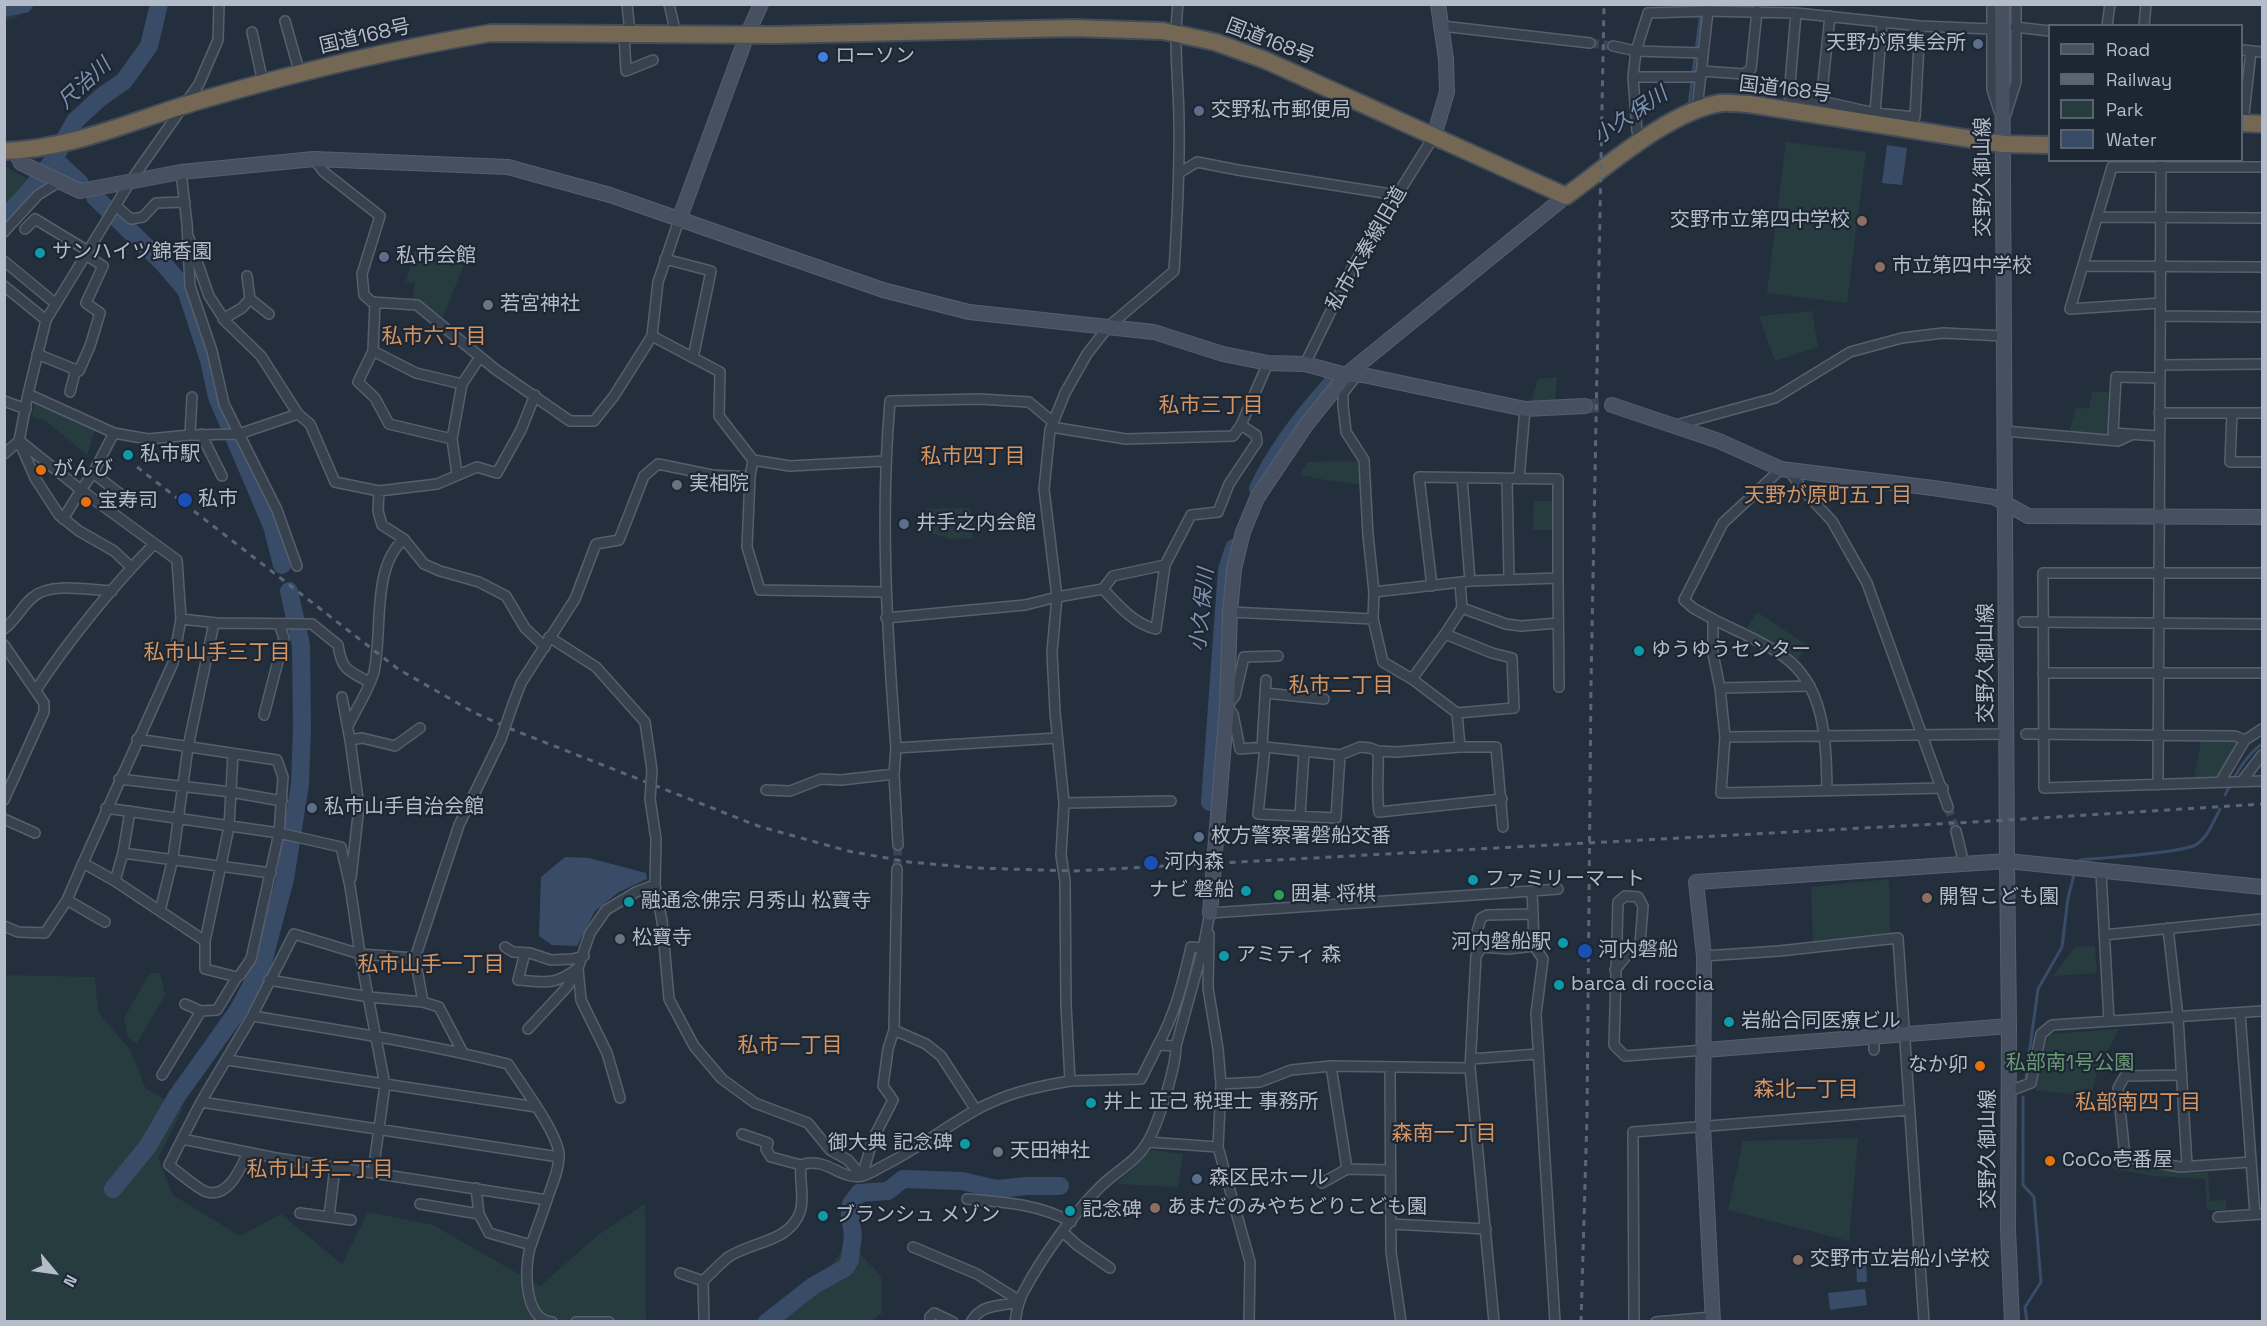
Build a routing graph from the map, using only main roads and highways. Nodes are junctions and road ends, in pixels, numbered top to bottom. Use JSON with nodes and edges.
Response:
{"nodes":[{"id":1,"x":2243,"y":123,"type":"edge"},
{"id":2,"x":2262,"y":124,"type":"edge"},
{"id":3,"x":2048,"y":145,"type":"edge"},
{"id":4,"x":10,"y":151,"type":"edge"}],
"edges":[{"from":1,"to":2,"type":"highway"},
{"from":3,"to":4,"type":"highway","name":"国道168号"}]}
